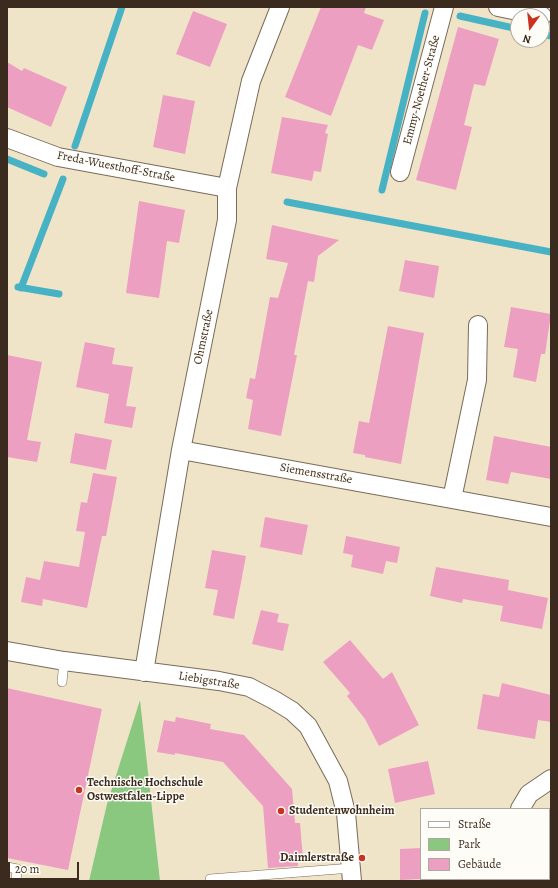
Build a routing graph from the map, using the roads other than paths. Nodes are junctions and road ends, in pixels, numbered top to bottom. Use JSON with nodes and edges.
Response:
{"nodes":[{"id":1,"x":280,"y":7,"type":"edge"},
{"id":2,"x":444,"y":7,"type":"edge"},
{"id":3,"x":498,"y":7,"type":"edge"},
{"id":4,"x":510,"y":9,"type":"edge"},
{"id":5,"x":7,"y":138,"type":"edge"},
{"id":6,"x":400,"y":172,"type":"dead end"},
{"id":7,"x":227,"y":188,"type":"junction"},
{"id":8,"x":478,"y":325,"type":"dead end"},
{"id":9,"x":181,"y":450,"type":"junction"},
{"id":10,"x":452,"y":499,"type":"junction"},
{"id":11,"x":551,"y":517,"type":"edge"},
{"id":12,"x":7,"y":651,"type":"edge"},
{"id":13,"x":64,"y":661,"type":"junction"},
{"id":14,"x":144,"y":672,"type":"junction"},
{"id":15,"x":62,"y":682,"type":"dead end"},
{"id":16,"x":551,"y":779,"type":"edge"},
{"id":17,"x":521,"y":808,"type":"edge"},
{"id":18,"x":7,"y":867,"type":"edge"},
{"id":19,"x":352,"y":875,"type":"edge"},
{"id":20,"x":210,"y":879,"type":"dead end"},
{"id":21,"x":16,"y":881,"type":"edge"}],
"edges":[{"from":1,"to":7,"type":"street","name":"Ohmstraße"},
{"from":2,"to":6,"type":"street","name":"Emmy-Noether-Straße"},
{"from":3,"to":4,"type":"street"},
{"from":5,"to":7,"type":"street","name":"Freda-Wuesthoff-Straße"},
{"from":7,"to":9,"type":"street","name":"Ohmstraße"},
{"from":8,"to":10,"type":"street"},
{"from":9,"to":10,"type":"street","name":"Siemensstraße"},
{"from":9,"to":14,"type":"street","name":"Ohmstraße"},
{"from":10,"to":11,"type":"street","name":"Siemensstraße"},
{"from":12,"to":13,"type":"street","name":"Liebigstraße"},
{"from":13,"to":14,"type":"street","name":"Liebigstraße"},
{"from":13,"to":15,"type":"lane"},
{"from":14,"to":19,"type":"street","name":"Liebigstraße"},
{"from":16,"to":17,"type":"street"},
{"from":18,"to":21,"type":"lane"},
{"from":19,"to":20,"type":"lane"}]}
